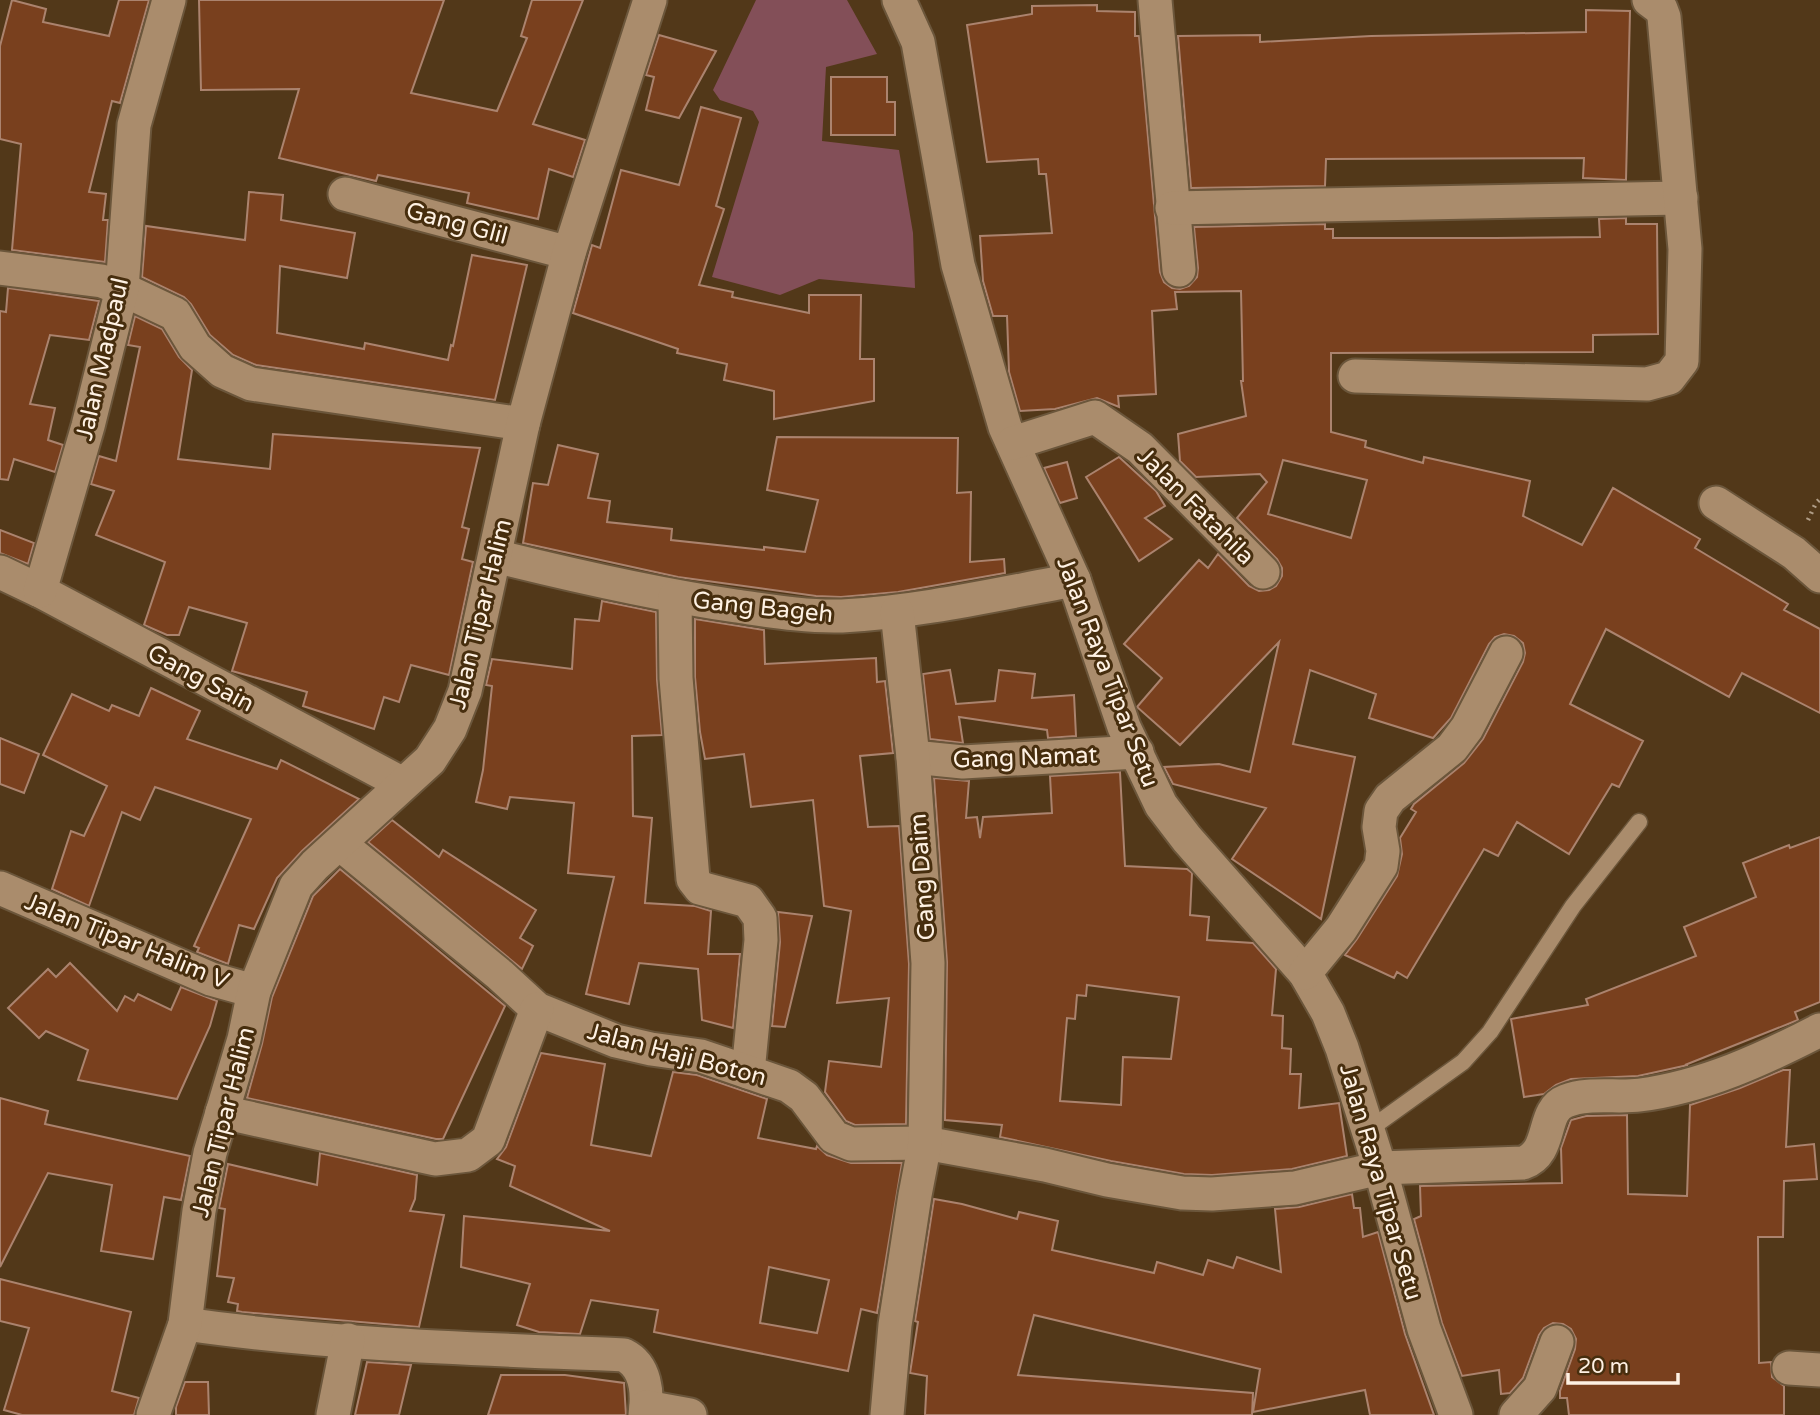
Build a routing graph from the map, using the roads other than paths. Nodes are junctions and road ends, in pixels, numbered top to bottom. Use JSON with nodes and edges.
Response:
{"nodes":[{"id":1,"x":169,"y":0,"type":"edge"},
{"id":2,"x":650,"y":0,"type":"edge"},
{"id":3,"x":899,"y":0,"type":"edge"},
{"id":4,"x":1155,"y":0,"type":"edge"},
{"id":5,"x":1649,"y":0,"type":"edge"},
{"id":6,"x":345,"y":194,"type":"dead end"},
{"id":7,"x":1681,"y":198,"type":"junction"},
{"id":8,"x":1172,"y":208,"type":"junction"},
{"id":9,"x":569,"y":253,"type":"junction"},
{"id":10,"x":0,"y":268,"type":"edge"},
{"id":11,"x":1179,"y":270,"type":"dead end"},
{"id":12,"x":122,"y":289,"type":"junction"},
{"id":13,"x":1355,"y":376,"type":"dead end"},
{"id":14,"x":523,"y":424,"type":"junction"},
{"id":15,"x":1013,"y":443,"type":"junction"},
{"id":16,"x":1716,"y":503,"type":"dead end"},
{"id":17,"x":495,"y":556,"type":"junction"},
{"id":18,"x":0,"y":572,"type":"edge"},
{"id":19,"x":1263,"y":572,"type":"dead end"},
{"id":20,"x":1820,"y":576,"type":"edge"},
{"id":21,"x":1074,"y":580,"type":"junction"},
{"id":22,"x":40,"y":591,"type":"junction"},
{"id":23,"x":675,"y":597,"type":"junction"},
{"id":24,"x":897,"y":612,"type":"junction"},
{"id":25,"x":1506,"y":653,"type":"dead end"},
{"id":26,"x":1137,"y":752,"type":"junction"},
{"id":27,"x":913,"y":757,"type":"junction"},
{"id":28,"x":403,"y":784,"type":"junction"},
{"id":29,"x":1639,"y":822,"type":"dead end"},
{"id":30,"x":340,"y":844,"type":"junction"},
{"id":31,"x":0,"y":888,"type":"edge"},
{"id":32,"x":1306,"y":973,"type":"junction"},
{"id":33,"x":254,"y":991,"type":"junction"},
{"id":34,"x":537,"y":1009,"type":"junction"},
{"id":35,"x":1820,"y":1030,"type":"edge"},
{"id":36,"x":748,"y":1072,"type":"junction"},
{"id":37,"x":222,"y":1112,"type":"junction"},
{"id":38,"x":1367,"y":1131,"type":"junction"},
{"id":39,"x":925,"y":1143,"type":"junction"},
{"id":40,"x":1380,"y":1168,"type":"junction"},
{"id":41,"x":185,"y":1324,"type":"junction"},
{"id":42,"x":348,"y":1340,"type":"junction"},
{"id":43,"x":1557,"y":1342,"type":"dead end"},
{"id":44,"x":645,"y":1411,"type":"edge"},
{"id":45,"x":153,"y":1415,"type":"edge"},
{"id":46,"x":333,"y":1415,"type":"edge"},
{"id":47,"x":690,"y":1415,"type":"edge"},
{"id":48,"x":887,"y":1415,"type":"edge"},
{"id":49,"x":1456,"y":1415,"type":"edge"},
{"id":50,"x":1516,"y":1415,"type":"edge"}],
"edges":[{"from":1,"to":12,"type":"street","name":"Jalan Madpaul"},
{"from":2,"to":9,"type":"street","name":"Jalan Tipar Halim"},
{"from":3,"to":15,"type":"street","name":"Jalan Raya Tipar Setu"},
{"from":4,"to":8,"type":"street"},
{"from":5,"to":7,"type":"street"},
{"from":6,"to":9,"type":"street","name":"Gang Glil"},
{"from":7,"to":8,"type":"street"},
{"from":7,"to":13,"type":"street"},
{"from":8,"to":11,"type":"street"},
{"from":9,"to":14,"type":"street","name":"Jalan Tipar Halim"},
{"from":10,"to":12,"type":"street"},
{"from":12,"to":14,"type":"street"},
{"from":12,"to":22,"type":"street","name":"Jalan Madpaul"},
{"from":14,"to":17,"type":"street","name":"Jalan Tipar Halim"},
{"from":15,"to":19,"type":"street","name":"Jalan Fatahila"},
{"from":15,"to":21,"type":"street","name":"Jalan Raya Tipar Setu"},
{"from":16,"to":20,"type":"street"},
{"from":17,"to":23,"type":"street","name":"Gang Bageh"},
{"from":17,"to":28,"type":"street","name":"Jalan Tipar Halim"},
{"from":18,"to":22,"type":"street","name":"Gang Sain"},
{"from":21,"to":24,"type":"street","name":"Gang Bageh"},
{"from":21,"to":26,"type":"street","name":"Jalan Raya Tipar Setu"},
{"from":22,"to":28,"type":"street","name":"Gang Sain"},
{"from":23,"to":24,"type":"street","name":"Gang Bageh"},
{"from":23,"to":36,"type":"street"},
{"from":24,"to":27,"type":"street","name":"Gang Daim"},
{"from":25,"to":32,"type":"street"},
{"from":26,"to":27,"type":"street","name":"Gang Namat"},
{"from":26,"to":32,"type":"street","name":"Jalan Raya Tipar Setu"},
{"from":27,"to":39,"type":"street","name":"Gang Daim"},
{"from":28,"to":30,"type":"street","name":"Jalan Tipar Halim"},
{"from":29,"to":38,"type":"lane"},
{"from":30,"to":33,"type":"street","name":"Jalan Tipar Halim"},
{"from":30,"to":34,"type":"street","name":"Jalan Haji Boton"},
{"from":31,"to":33,"type":"street","name":"Jalan Tipar Halim V"},
{"from":32,"to":38,"type":"street","name":"Jalan Raya Tipar Setu"},
{"from":33,"to":37,"type":"street","name":"Jalan Tipar Halim"},
{"from":34,"to":36,"type":"street","name":"Jalan Haji Boton"},
{"from":34,"to":37,"type":"street"},
{"from":35,"to":40,"type":"street","name":"Jalan Haji Boton"},
{"from":36,"to":39,"type":"street","name":"Jalan Haji Boton"},
{"from":37,"to":41,"type":"street","name":"Jalan Tipar Halim"},
{"from":38,"to":40,"type":"street","name":"Jalan Raya Tipar Setu"},
{"from":39,"to":40,"type":"street","name":"Jalan Haji Boton"},
{"from":39,"to":48,"type":"street"},
{"from":40,"to":49,"type":"street","name":"Jalan Raya Tipar Setu"},
{"from":41,"to":42,"type":"street"},
{"from":41,"to":45,"type":"street","name":"Jalan Tipar Halim"},
{"from":42,"to":44,"type":"street"},
{"from":42,"to":46,"type":"street"},
{"from":43,"to":50,"type":"street"},
{"from":44,"to":47,"type":"street"}]}
